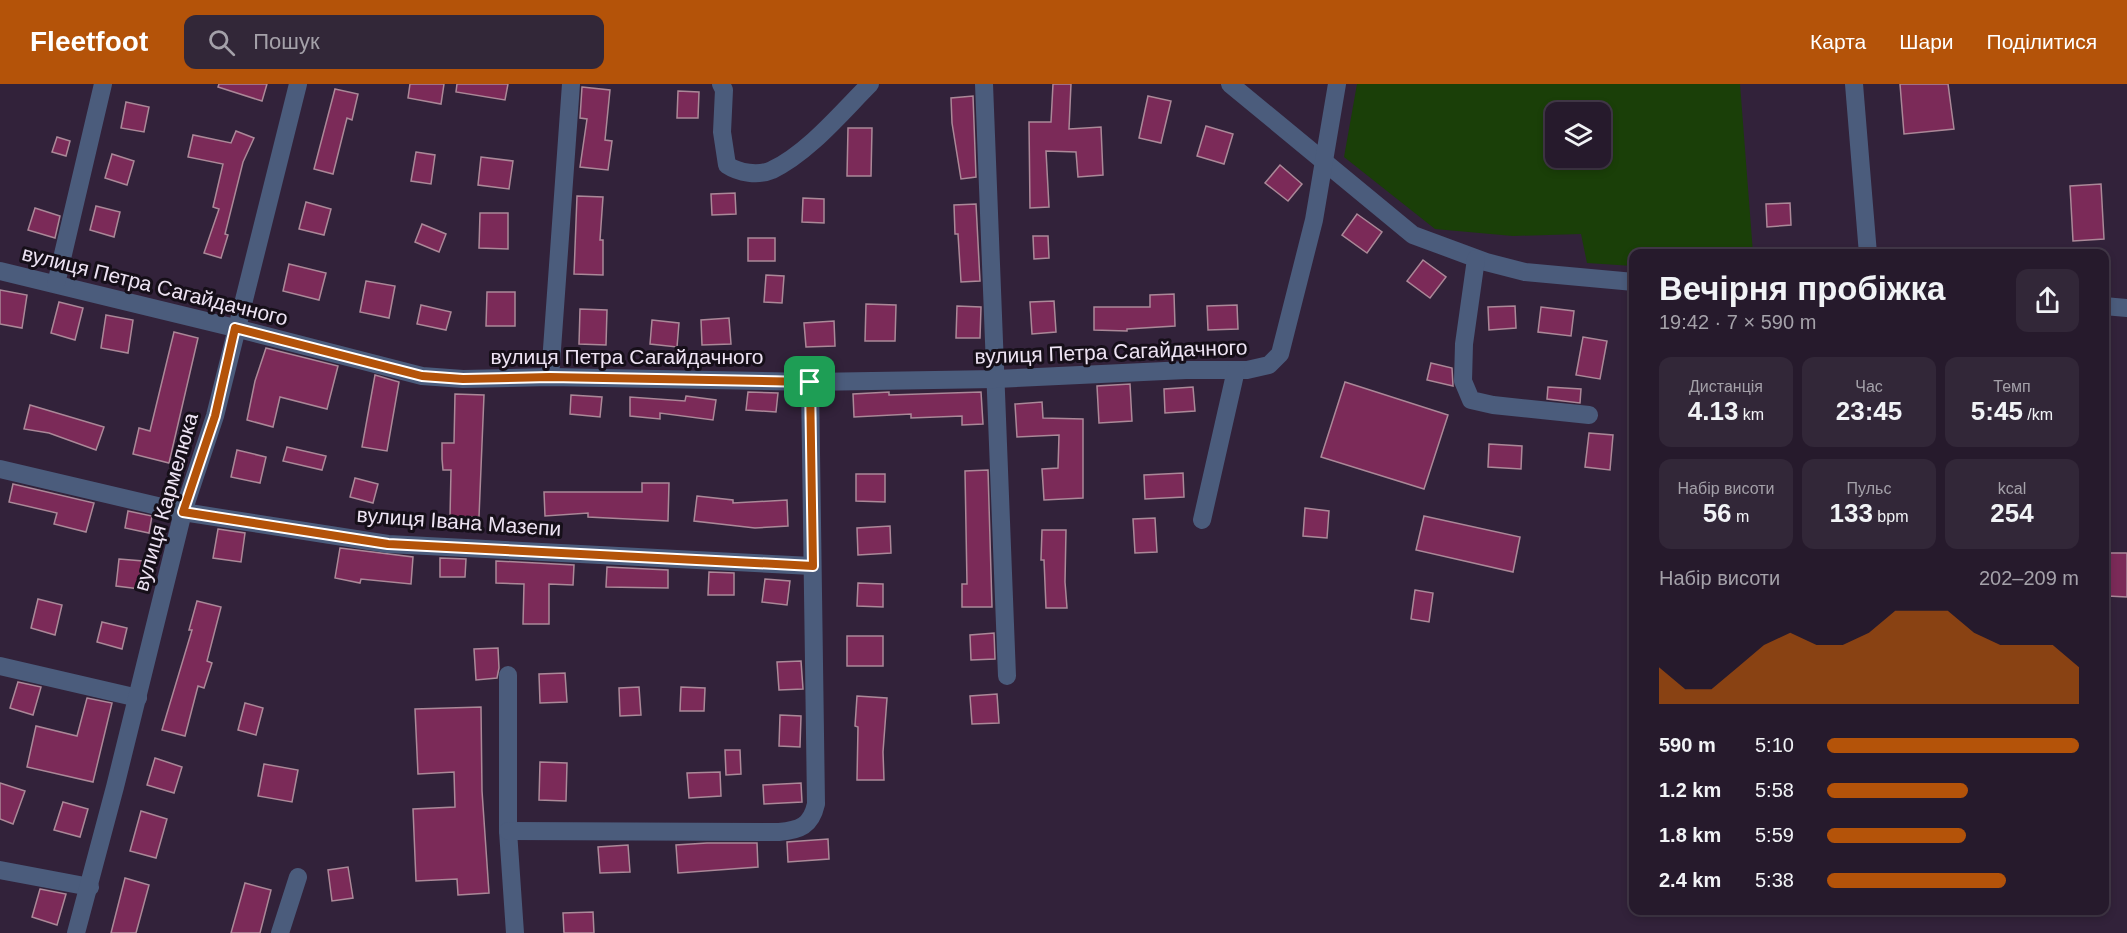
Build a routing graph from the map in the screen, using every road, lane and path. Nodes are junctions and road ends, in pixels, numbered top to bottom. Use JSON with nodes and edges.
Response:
{"nodes":[{"id":1,"x":103,"y":84,"type":"edge"},
{"id":2,"x":298,"y":84,"type":"edge"},
{"id":3,"x":571,"y":84,"type":"edge"},
{"id":4,"x":721,"y":84,"type":"edge"},
{"id":5,"x":870,"y":84,"type":"edge"},
{"id":6,"x":984,"y":84,"type":"edge"},
{"id":7,"x":1230,"y":84,"type":"edge"},
{"id":8,"x":1337,"y":84,"type":"edge"},
{"id":9,"x":1854,"y":84,"type":"edge"},
{"id":10,"x":1324,"y":163,"type":"junction"},
{"id":11,"x":1868,"y":249,"type":"edge"},
{"id":12,"x":1476,"y":259,"type":"junction"},
{"id":13,"x":0,"y":271,"type":"edge"},
{"id":14,"x":1629,"y":282,"type":"edge"},
{"id":15,"x":56,"y":284,"type":"junction"},
{"id":16,"x":2109,"y":306,"type":"edge"},
{"id":17,"x":2127,"y":308,"type":"edge"},
{"id":18,"x":235,"y":328,"type":"junction"},
{"id":19,"x":1236,"y":370,"type":"junction"},
{"id":20,"x":550,"y":377,"type":"junction"},
{"id":21,"x":996,"y":380,"type":"junction"},
{"id":22,"x":810,"y":382,"type":"junction"},
{"id":23,"x":1589,"y":415,"type":"dead end"},
{"id":24,"x":0,"y":469,"type":"edge"},
{"id":25,"x":183,"y":512,"type":"junction"},
{"id":26,"x":1202,"y":520,"type":"dead end"},
{"id":27,"x":813,"y":566,"type":"junction"},
{"id":28,"x":0,"y":666,"type":"edge"},
{"id":29,"x":507,"y":675,"type":"dead end"},
{"id":30,"x":1007,"y":676,"type":"dead end"},
{"id":31,"x":138,"y":698,"type":"junction"},
{"id":32,"x":508,"y":831,"type":"junction"},
{"id":33,"x":0,"y":870,"type":"edge"},
{"id":34,"x":298,"y":877,"type":"dead end"},
{"id":35,"x":90,"y":887,"type":"junction"},
{"id":36,"x":76,"y":933,"type":"edge"},
{"id":37,"x":280,"y":933,"type":"edge"},
{"id":38,"x":515,"y":933,"type":"edge"}],
"edges":[{"from":1,"to":15,"type":"street"},
{"from":2,"to":18,"type":"street","name":"вулиця Кармелюка"},
{"from":3,"to":20,"type":"street"},
{"from":4,"to":5,"type":"street"},
{"from":6,"to":21,"type":"street"},
{"from":7,"to":10,"type":"street"},
{"from":8,"to":10,"type":"street","name":"вулиця Петра Сагайдачного"},
{"from":9,"to":11,"type":"street"},
{"from":10,"to":12,"type":"street"},
{"from":10,"to":19,"type":"street","name":"вулиця Петра Сагайдачного"},
{"from":12,"to":14,"type":"street"},
{"from":12,"to":23,"type":"street"},
{"from":13,"to":15,"type":"street","name":"вулиця Петра Сагайдачного"},
{"from":15,"to":18,"type":"street","name":"вулиця Петра Сагайдачного"},
{"from":16,"to":17,"type":"street"},
{"from":18,"to":20,"type":"street","name":"вулиця Петра Сагайдачного"},
{"from":18,"to":25,"type":"street","name":"вулиця Кармелюка"},
{"from":19,"to":21,"type":"street","name":"вулиця Петра Сагайдачного"},
{"from":19,"to":26,"type":"street"},
{"from":20,"to":22,"type":"street","name":"вулиця Петра Сагайдачного"},
{"from":21,"to":22,"type":"street","name":"вулиця Петра Сагайдачного"},
{"from":21,"to":30,"type":"street"},
{"from":22,"to":27,"type":"street"},
{"from":24,"to":25,"type":"street","name":"вулиця Івана Мазепи"},
{"from":25,"to":27,"type":"street","name":"вулиця Івана Мазепи"},
{"from":25,"to":31,"type":"street","name":"вулиця Кармелюка"},
{"from":27,"to":32,"type":"street"},
{"from":28,"to":31,"type":"street"},
{"from":29,"to":32,"type":"street"},
{"from":31,"to":35,"type":"street","name":"вулиця Кармелюка"},
{"from":32,"to":38,"type":"street"},
{"from":33,"to":35,"type":"street"},
{"from":34,"to":37,"type":"street"},
{"from":35,"to":36,"type":"street","name":"вулиця Кармелюка"}]}
